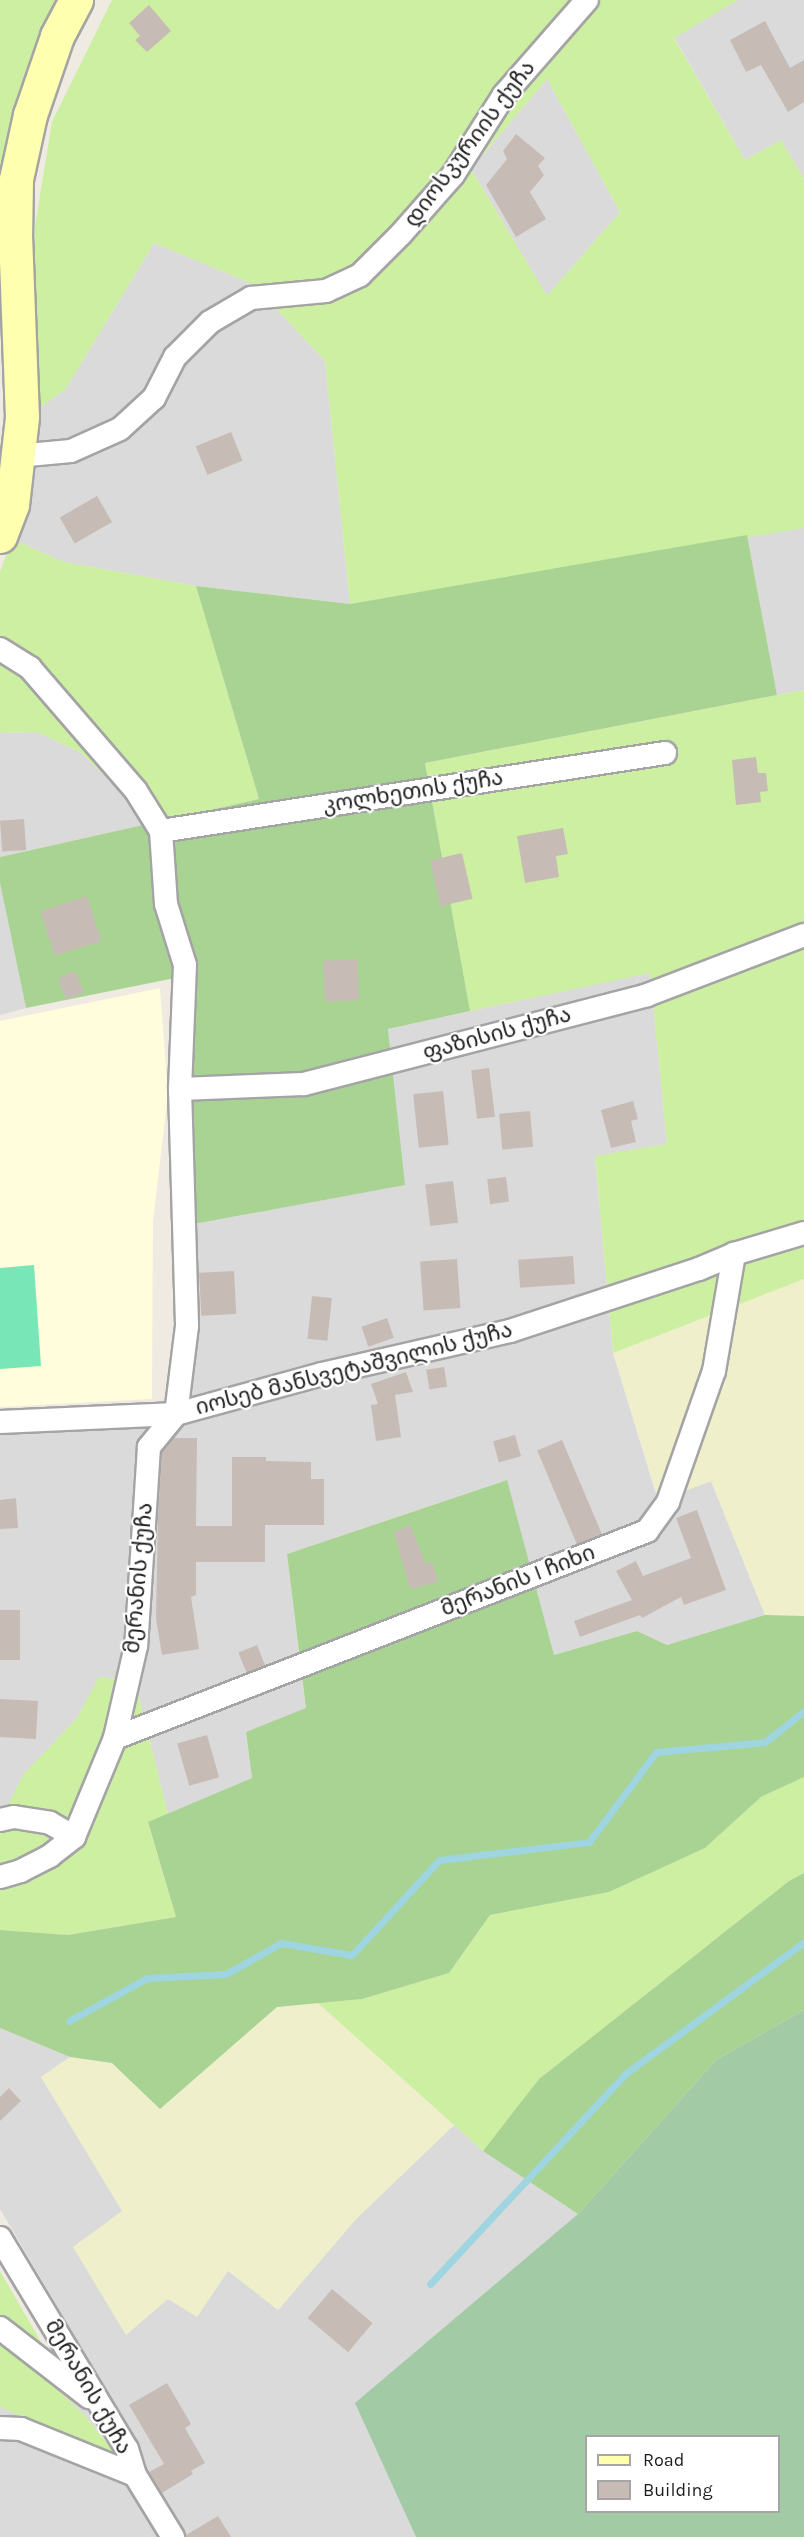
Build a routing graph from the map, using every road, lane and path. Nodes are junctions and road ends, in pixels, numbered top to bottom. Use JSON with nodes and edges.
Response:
{"nodes":[{"id":1,"x":76,"y":0,"type":"edge"},
{"id":2,"x":587,"y":0,"type":"edge"},
{"id":3,"x":8,"y":224,"type":"edge"},
{"id":4,"x":18,"y":456,"type":"junction"},
{"id":5,"x":0,"y":536,"type":"edge"},
{"id":6,"x":0,"y":649,"type":"edge"},
{"id":7,"x":665,"y":753,"type":"dead end"},
{"id":8,"x":161,"y":831,"type":"junction"},
{"id":9,"x":804,"y":935,"type":"edge"},
{"id":10,"x":180,"y":1089,"type":"junction"},
{"id":11,"x":804,"y":1233,"type":"edge"},
{"id":12,"x":734,"y":1254,"type":"junction"},
{"id":13,"x":176,"y":1414,"type":"junction"},
{"id":14,"x":0,"y":1422,"type":"edge"},
{"id":15,"x":115,"y":1738,"type":"junction"},
{"id":16,"x":0,"y":1820,"type":"edge"},
{"id":17,"x":74,"y":1837,"type":"junction"},
{"id":18,"x":0,"y":1877,"type":"edge"},
{"id":19,"x":0,"y":2238,"type":"edge"},
{"id":20,"x":0,"y":2328,"type":"edge"},
{"id":21,"x":97,"y":2403,"type":"junction"},
{"id":22,"x":0,"y":2428,"type":"edge"},
{"id":23,"x":135,"y":2475,"type":"junction"},
{"id":24,"x":173,"y":2537,"type":"edge"}],
"edges":[{"from":1,"to":3,"type":"main road"},
{"from":2,"to":4,"type":"street","name":"დიოსკურიის ქუჩა"},
{"from":3,"to":4,"type":"main road"},
{"from":4,"to":5,"type":"main road"},
{"from":6,"to":8,"type":"street"},
{"from":7,"to":8,"type":"street","name":"კოლხეთის ქუჩა"},
{"from":8,"to":10,"type":"street"},
{"from":9,"to":10,"type":"street","name":"ფაზისის ქუჩა"},
{"from":10,"to":13,"type":"street"},
{"from":11,"to":12,"type":"street","name":"იოსებ მანსვეტაშვილის ქუჩა"},
{"from":12,"to":13,"type":"street","name":"იოსებ მანსვეტაშვილის ქუჩა"},
{"from":12,"to":15,"type":"street","name":"მერანის I ჩიხი"},
{"from":13,"to":14,"type":"street","name":"იოსებ მანსვეტაშვილის ქუჩა"},
{"from":13,"to":15,"type":"street","name":"მერანის ქუჩა"},
{"from":15,"to":17,"type":"street","name":"მერანის ქუჩა"},
{"from":16,"to":17,"type":"street"},
{"from":17,"to":18,"type":"street","name":"მერანის ქუჩა"},
{"from":19,"to":21,"type":"street","name":"მერანის ქუჩა"},
{"from":20,"to":21,"type":"street"},
{"from":21,"to":23,"type":"street","name":"მერანის ქუჩა"},
{"from":22,"to":23,"type":"street"},
{"from":23,"to":24,"type":"street","name":"მერანის ქუჩა"}]}
